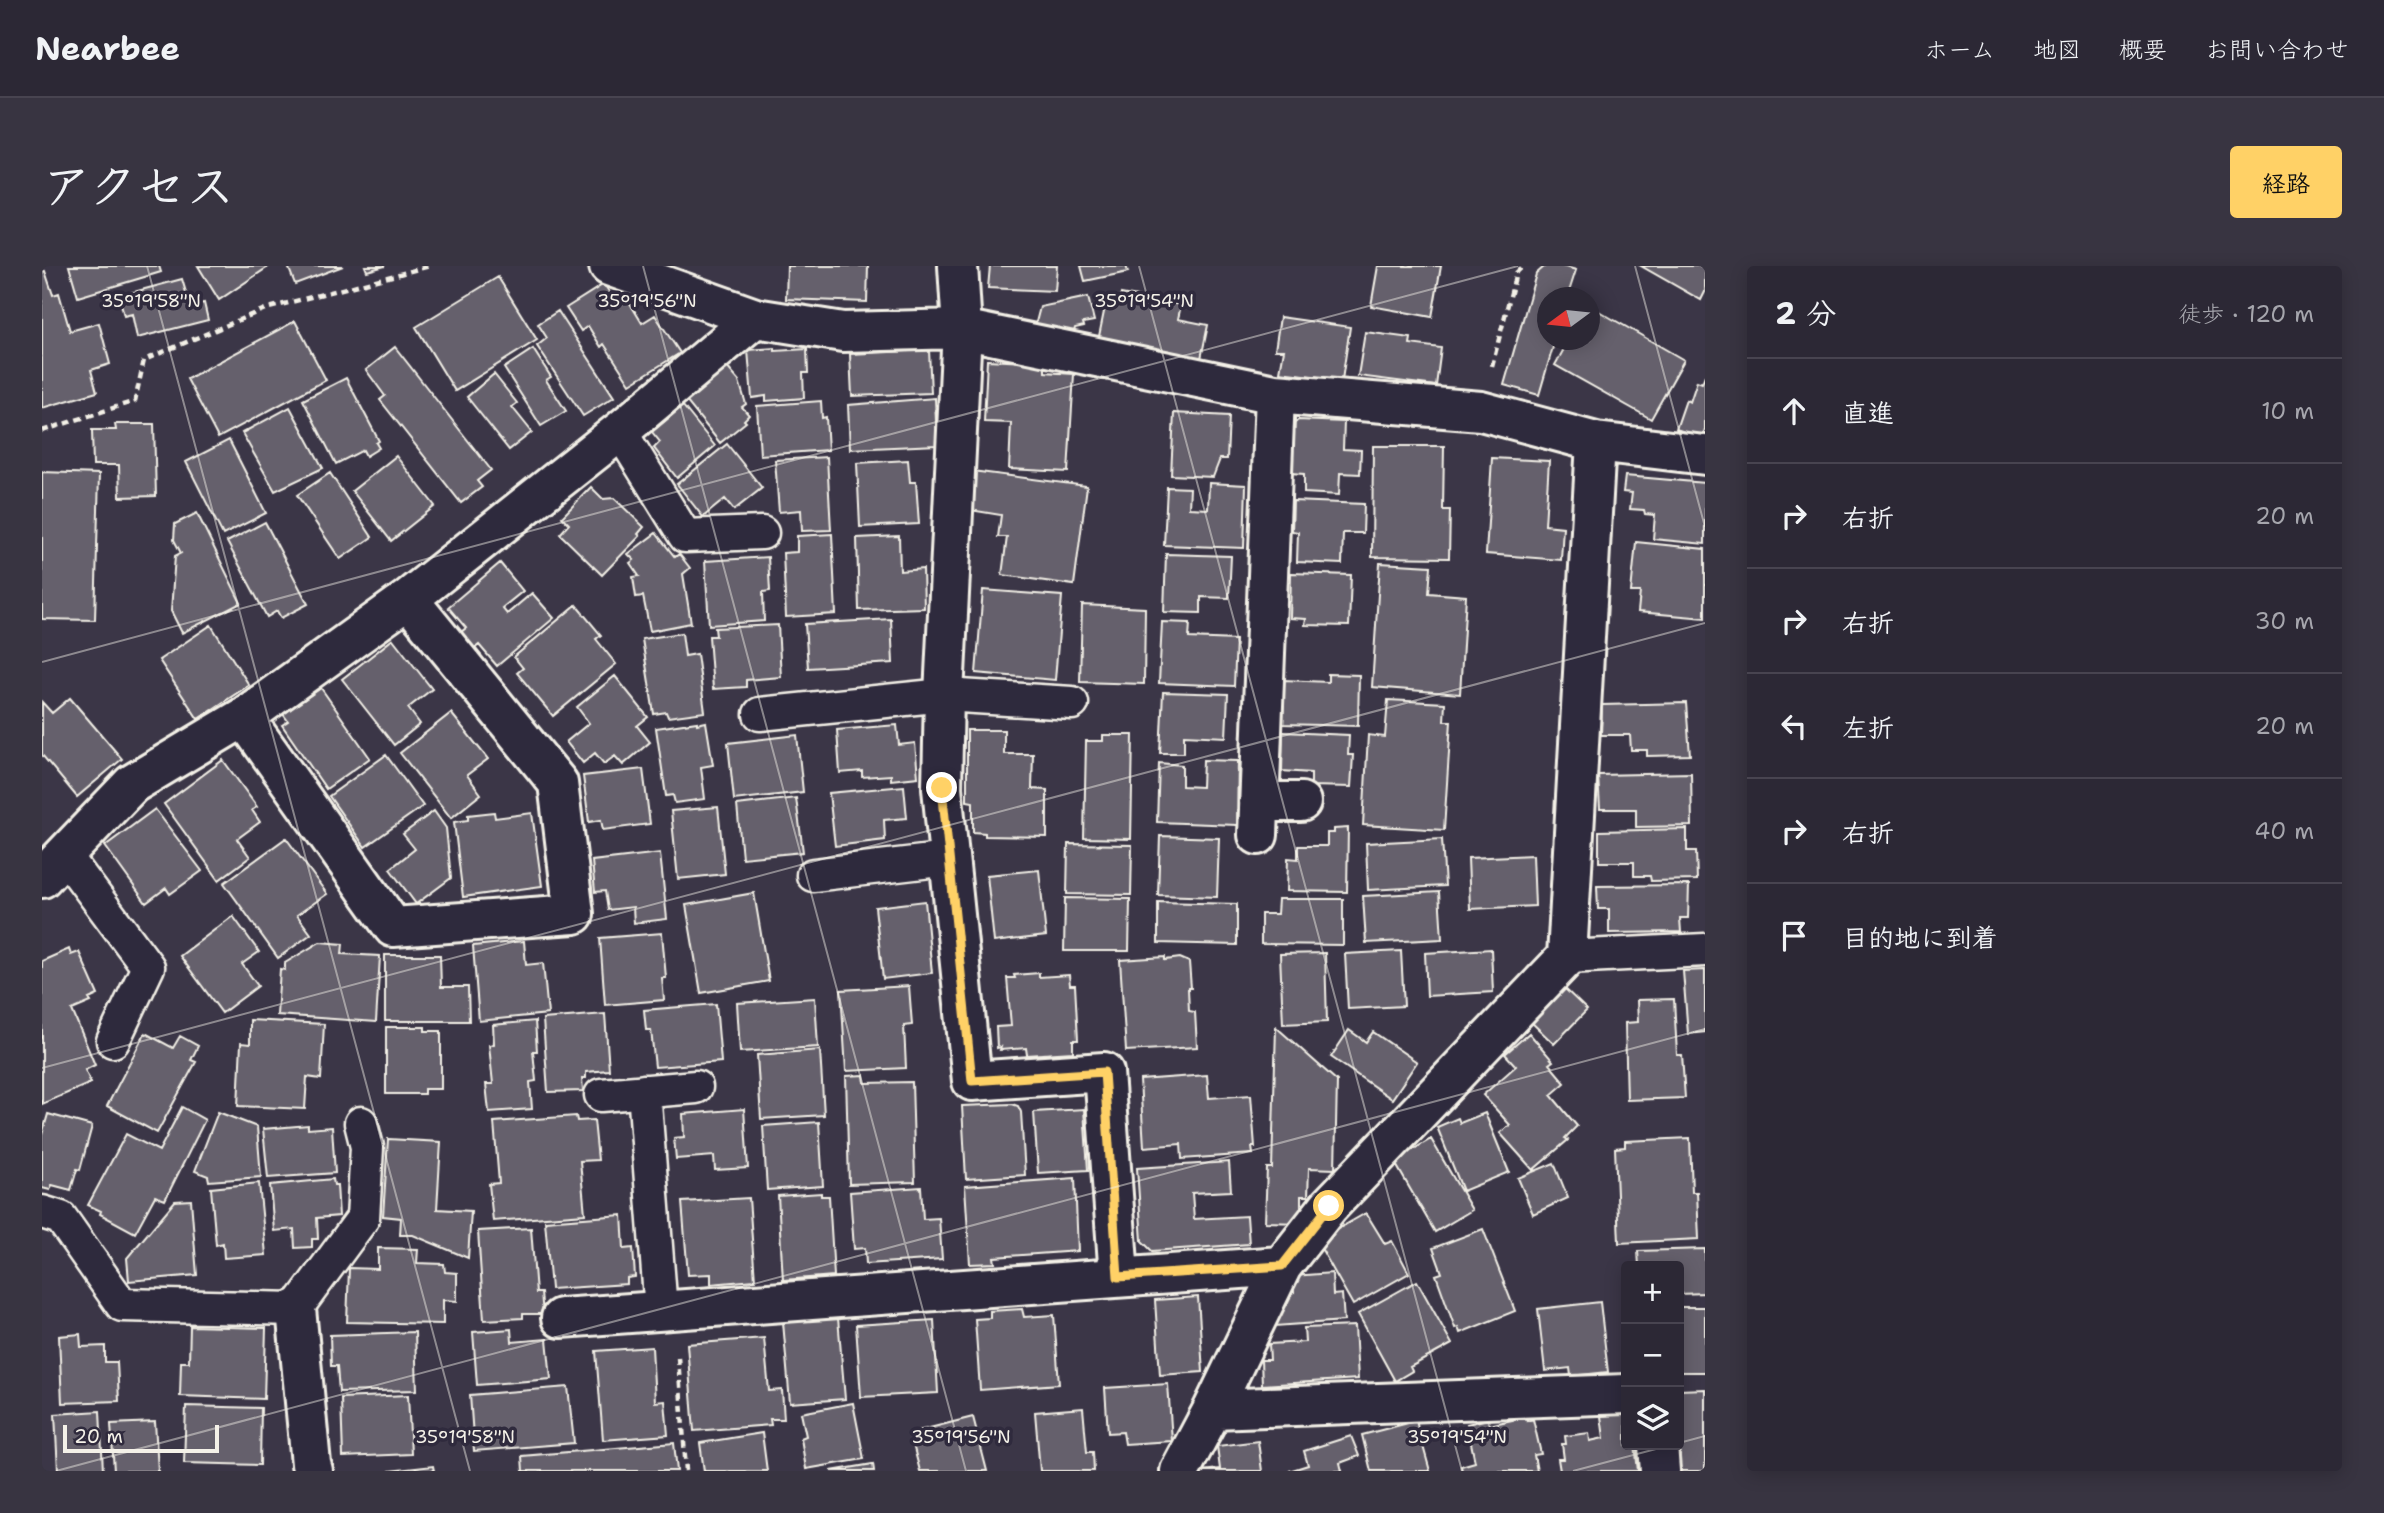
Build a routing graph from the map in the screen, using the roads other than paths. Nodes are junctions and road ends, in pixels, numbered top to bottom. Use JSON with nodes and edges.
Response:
{"nodes":[{"id":1,"x":609,"y":266,"type":"edge"},
{"id":2,"x":958,"y":266,"type":"edge"},
{"id":3,"x":755,"y":318,"type":"junction"},
{"id":4,"x":962,"y":329,"type":"junction"},
{"id":5,"x":1275,"y":394,"type":"junction"},
{"id":6,"x":620,"y":431,"type":"junction"},
{"id":7,"x":1596,"y":442,"type":"junction"},
{"id":8,"x":1705,"y":455,"type":"edge"},
{"id":9,"x":762,"y":533,"type":"dead end"},
{"id":10,"x":408,"y":599,"type":"junction"},
{"id":11,"x":944,"y":695,"type":"junction"},
{"id":12,"x":1072,"y":703,"type":"dead end"},
{"id":13,"x":760,"y":714,"type":"dead end"},
{"id":14,"x":244,"y":717,"type":"junction"},
{"id":15,"x":1301,"y":802,"type":"dead end"},
{"id":16,"x":948,"y":859,"type":"junction"},
{"id":17,"x":53,"y":866,"type":"edge"},
{"id":18,"x":813,"y":875,"type":"dead end"},
{"id":19,"x":1705,"y":950,"type":"edge"},
{"id":20,"x":1567,"y":957,"type":"junction"},
{"id":21,"x":113,"y":1041,"type":"dead end"},
{"id":22,"x":696,"y":1087,"type":"dead end"},
{"id":23,"x":645,"y":1091,"type":"junction"},
{"id":24,"x":601,"y":1095,"type":"dead end"},
{"id":25,"x":361,"y":1123,"type":"dead end"},
{"id":26,"x":42,"y":1212,"type":"edge"},
{"id":27,"x":1282,"y":1266,"type":"junction"},
{"id":28,"x":1118,"y":1277,"type":"junction"},
{"id":29,"x":296,"y":1309,"type":"junction"},
{"id":30,"x":668,"y":1311,"type":"junction"},
{"id":31,"x":561,"y":1318,"type":"dead end"},
{"id":32,"x":1621,"y":1394,"type":"edge"},
{"id":33,"x":1213,"y":1409,"type":"junction"},
{"id":34,"x":1658,"y":1450,"type":"edge"},
{"id":35,"x":313,"y":1471,"type":"edge"},
{"id":36,"x":1180,"y":1471,"type":"edge"},
{"id":37,"x":1660,"y":1471,"type":"edge"}],
"edges":[{"from":1,"to":3,"type":"street"},
{"from":2,"to":4,"type":"street"},
{"from":3,"to":4,"type":"street"},
{"from":3,"to":6,"type":"street"},
{"from":4,"to":5,"type":"street"},
{"from":4,"to":11,"type":"street"},
{"from":5,"to":7,"type":"street"},
{"from":5,"to":15,"type":"street"},
{"from":6,"to":9,"type":"lane"},
{"from":6,"to":10,"type":"street"},
{"from":7,"to":8,"type":"street"},
{"from":7,"to":20,"type":"street"},
{"from":10,"to":14,"type":"street"},
{"from":10,"to":14,"type":"street"},
{"from":11,"to":12,"type":"lane"},
{"from":11,"to":13,"type":"lane"},
{"from":11,"to":16,"type":"street"},
{"from":14,"to":17,"type":"street"},
{"from":16,"to":18,"type":"lane"},
{"from":16,"to":28,"type":"street"},
{"from":17,"to":21,"type":"lane"},
{"from":19,"to":20,"type":"lane"},
{"from":20,"to":27,"type":"street"},
{"from":22,"to":23,"type":"lane"},
{"from":23,"to":24,"type":"lane"},
{"from":23,"to":30,"type":"lane"},
{"from":25,"to":29,"type":"lane"},
{"from":26,"to":29,"type":"lane"},
{"from":27,"to":28,"type":"street"},
{"from":27,"to":33,"type":"street"},
{"from":28,"to":30,"type":"street"},
{"from":29,"to":35,"type":"street"},
{"from":30,"to":31,"type":"street"},
{"from":32,"to":33,"type":"street"},
{"from":33,"to":36,"type":"street"},
{"from":34,"to":37,"type":"street"}]}
